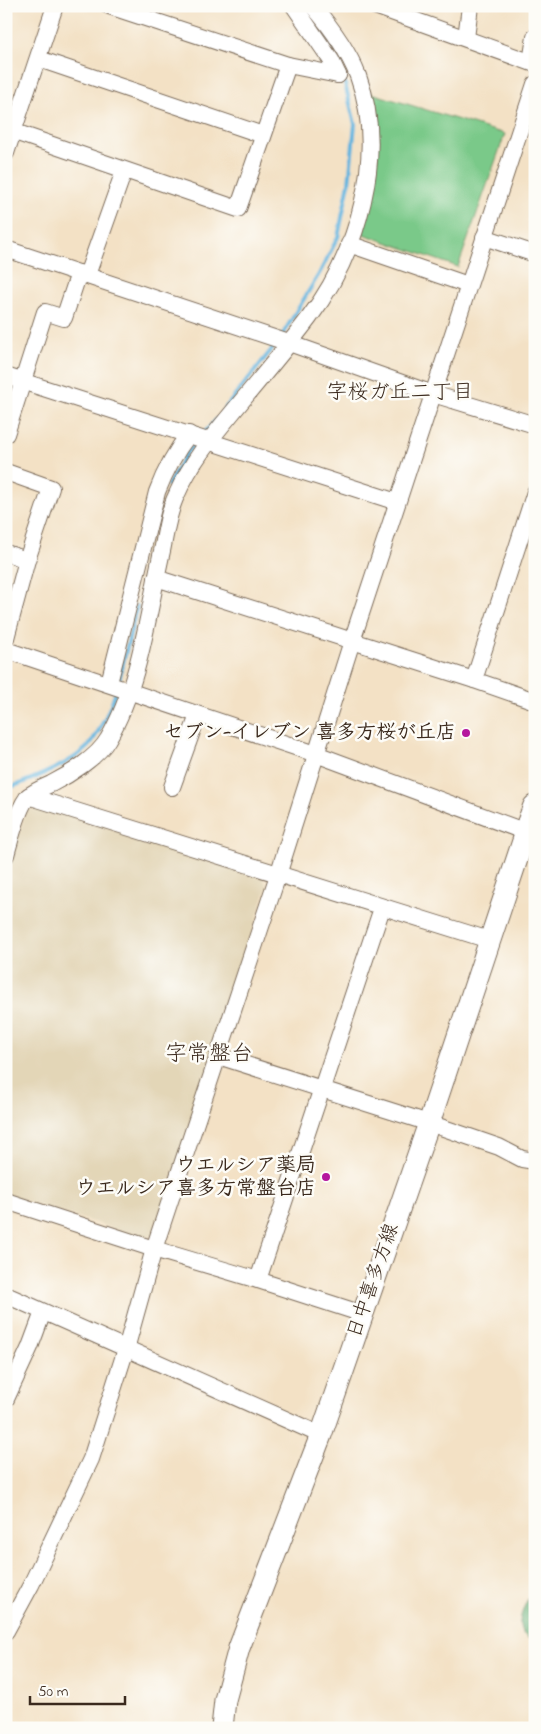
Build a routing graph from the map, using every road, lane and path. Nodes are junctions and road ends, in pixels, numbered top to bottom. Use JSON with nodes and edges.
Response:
{"nodes":[{"id":1,"x":55,"y":6,"type":"edge"},
{"id":2,"x":109,"y":6,"type":"edge"},
{"id":3,"x":294,"y":6,"type":"edge"},
{"id":4,"x":313,"y":6,"type":"edge"},
{"id":5,"x":375,"y":6,"type":"edge"},
{"id":6,"x":470,"y":6,"type":"edge"},
{"id":7,"x":535,"y":37,"type":"edge"},
{"id":8,"x":466,"y":38,"type":"junction"},
{"id":9,"x":39,"y":59,"type":"junction"},
{"id":10,"x":533,"y":63,"type":"edge"},
{"id":11,"x":288,"y":64,"type":"junction"},
{"id":12,"x":535,"y":84,"type":"edge"},
{"id":13,"x":10,"y":130,"type":"edge"},
{"id":14,"x":263,"y":135,"type":"junction"},
{"id":15,"x":6,"y":153,"type":"edge"},
{"id":16,"x":124,"y":171,"type":"junction"},
{"id":17,"x":484,"y":237,"type":"junction"},
{"id":18,"x":349,"y":244,"type":"junction"},
{"id":19,"x":6,"y":249,"type":"edge"},
{"id":20,"x":535,"y":254,"type":"edge"},
{"id":21,"x":83,"y":274,"type":"junction"},
{"id":22,"x":468,"y":285,"type":"junction"},
{"id":23,"x":290,"y":343,"type":"junction"},
{"id":24,"x":6,"y":376,"type":"edge"},
{"id":25,"x":22,"y":381,"type":"junction"},
{"id":26,"x":433,"y":394,"type":"junction"},
{"id":27,"x":535,"y":425,"type":"edge"},
{"id":28,"x":6,"y":434,"type":"edge"},
{"id":29,"x":190,"y":434,"type":"junction"},
{"id":30,"x":209,"y":441,"type":"junction"},
{"id":31,"x":6,"y":472,"type":"edge"},
{"id":32,"x":535,"y":492,"type":"edge"},
{"id":33,"x":397,"y":502,"type":"junction"},
{"id":34,"x":6,"y":553,"type":"edge"},
{"id":35,"x":27,"y":560,"type":"junction"},
{"id":36,"x":156,"y":578,"type":"junction"},
{"id":37,"x":6,"y":638,"type":"edge"},
{"id":38,"x":352,"y":641,"type":"junction"},
{"id":39,"x":6,"y":650,"type":"edge"},
{"id":40,"x":474,"y":680,"type":"junction"},
{"id":41,"x":109,"y":683,"type":"junction"},
{"id":42,"x":129,"y":692,"type":"junction"},
{"id":43,"x":535,"y":701,"type":"edge"},
{"id":44,"x":198,"y":715,"type":"junction"},
{"id":45,"x":316,"y":754,"type":"junction"},
{"id":46,"x":172,"y":787,"type":"dead end"},
{"id":47,"x":28,"y":796,"type":"junction"},
{"id":48,"x":535,"y":807,"type":"edge"},
{"id":49,"x":530,"y":834,"type":"edge"},
{"id":50,"x":6,"y":855,"type":"edge"},
{"id":51,"x":278,"y":875,"type":"junction"},
{"id":52,"x":382,"y":908,"type":"junction"},
{"id":53,"x":489,"y":940,"type":"junction"},
{"id":54,"x":218,"y":1056,"type":"junction"},
{"id":55,"x":321,"y":1089,"type":"junction"},
{"id":56,"x":428,"y":1123,"type":"junction"},
{"id":57,"x":535,"y":1161,"type":"edge"},
{"id":58,"x":6,"y":1201,"type":"edge"},
{"id":59,"x":154,"y":1249,"type":"junction"},
{"id":60,"x":258,"y":1280,"type":"junction"},
{"id":61,"x":6,"y":1296,"type":"edge"},
{"id":62,"x":43,"y":1312,"type":"junction"},
{"id":63,"x":363,"y":1314,"type":"junction"},
{"id":64,"x":126,"y":1349,"type":"junction"},
{"id":65,"x":6,"y":1399,"type":"edge"},
{"id":66,"x":321,"y":1435,"type":"junction"},
{"id":67,"x":6,"y":1631,"type":"edge"},
{"id":68,"x":222,"y":1728,"type":"edge"}],
"edges":[{"from":1,"to":9,"type":"street"},
{"from":2,"to":11,"type":"street"},
{"from":3,"to":11,"type":"street"},
{"from":4,"to":18,"type":"street"},
{"from":5,"to":8,"type":"street"},
{"from":6,"to":8,"type":"street"},
{"from":7,"to":10,"type":"street"},
{"from":8,"to":10,"type":"street"},
{"from":9,"to":13,"type":"street"},
{"from":9,"to":14,"type":"street"},
{"from":11,"to":14,"type":"street"},
{"from":12,"to":17,"type":"street"},
{"from":13,"to":15,"type":"street"},
{"from":13,"to":16,"type":"street"},
{"from":14,"to":16,"type":"street"},
{"from":16,"to":21,"type":"street"},
{"from":17,"to":20,"type":"street"},
{"from":17,"to":22,"type":"street"},
{"from":18,"to":22,"type":"street"},
{"from":18,"to":23,"type":"street"},
{"from":19,"to":21,"type":"street"},
{"from":21,"to":23,"type":"street"},
{"from":21,"to":25,"type":"street"},
{"from":22,"to":26,"type":"street"},
{"from":23,"to":26,"type":"street"},
{"from":23,"to":30,"type":"street"},
{"from":24,"to":25,"type":"street"},
{"from":25,"to":28,"type":"street"},
{"from":25,"to":29,"type":"street"},
{"from":26,"to":27,"type":"street"},
{"from":26,"to":33,"type":"street"},
{"from":29,"to":30,"type":"street"},
{"from":29,"to":41,"type":"street"},
{"from":30,"to":33,"type":"street"},
{"from":30,"to":36,"type":"street"},
{"from":31,"to":35,"type":"street"},
{"from":32,"to":40,"type":"street"},
{"from":33,"to":38,"type":"street"},
{"from":34,"to":35,"type":"street"},
{"from":35,"to":37,"type":"street"},
{"from":36,"to":38,"type":"street"},
{"from":36,"to":42,"type":"street"},
{"from":38,"to":40,"type":"street"},
{"from":38,"to":45,"type":"street"},
{"from":39,"to":41,"type":"street"},
{"from":40,"to":43,"type":"street"},
{"from":41,"to":42,"type":"street"},
{"from":42,"to":44,"type":"street"},
{"from":42,"to":47,"type":"street"},
{"from":44,"to":45,"type":"street"},
{"from":44,"to":46,"type":"street"},
{"from":45,"to":49,"type":"street"},
{"from":45,"to":51,"type":"street"},
{"from":47,"to":50,"type":"street"},
{"from":47,"to":51,"type":"street"},
{"from":48,"to":49,"type":"highway"},
{"from":49,"to":53,"type":"main road","name":"日中喜多方線"},
{"from":51,"to":52,"type":"street"},
{"from":51,"to":54,"type":"street"},
{"from":52,"to":53,"type":"street"},
{"from":52,"to":55,"type":"street"},
{"from":53,"to":56,"type":"main road","name":"日中喜多方線"},
{"from":54,"to":55,"type":"street"},
{"from":54,"to":59,"type":"street"},
{"from":55,"to":56,"type":"street"},
{"from":55,"to":60,"type":"street"},
{"from":56,"to":57,"type":"street"},
{"from":56,"to":63,"type":"main road","name":"日中喜多方線"},
{"from":58,"to":59,"type":"street"},
{"from":59,"to":60,"type":"street"},
{"from":59,"to":64,"type":"street"},
{"from":60,"to":63,"type":"street"},
{"from":61,"to":62,"type":"street"},
{"from":62,"to":64,"type":"street"},
{"from":62,"to":65,"type":"street"},
{"from":63,"to":66,"type":"main road","name":"日中喜多方線"},
{"from":64,"to":66,"type":"street"},
{"from":64,"to":67,"type":"street"},
{"from":66,"to":68,"type":"main road","name":"日中喜多方線"}]}
